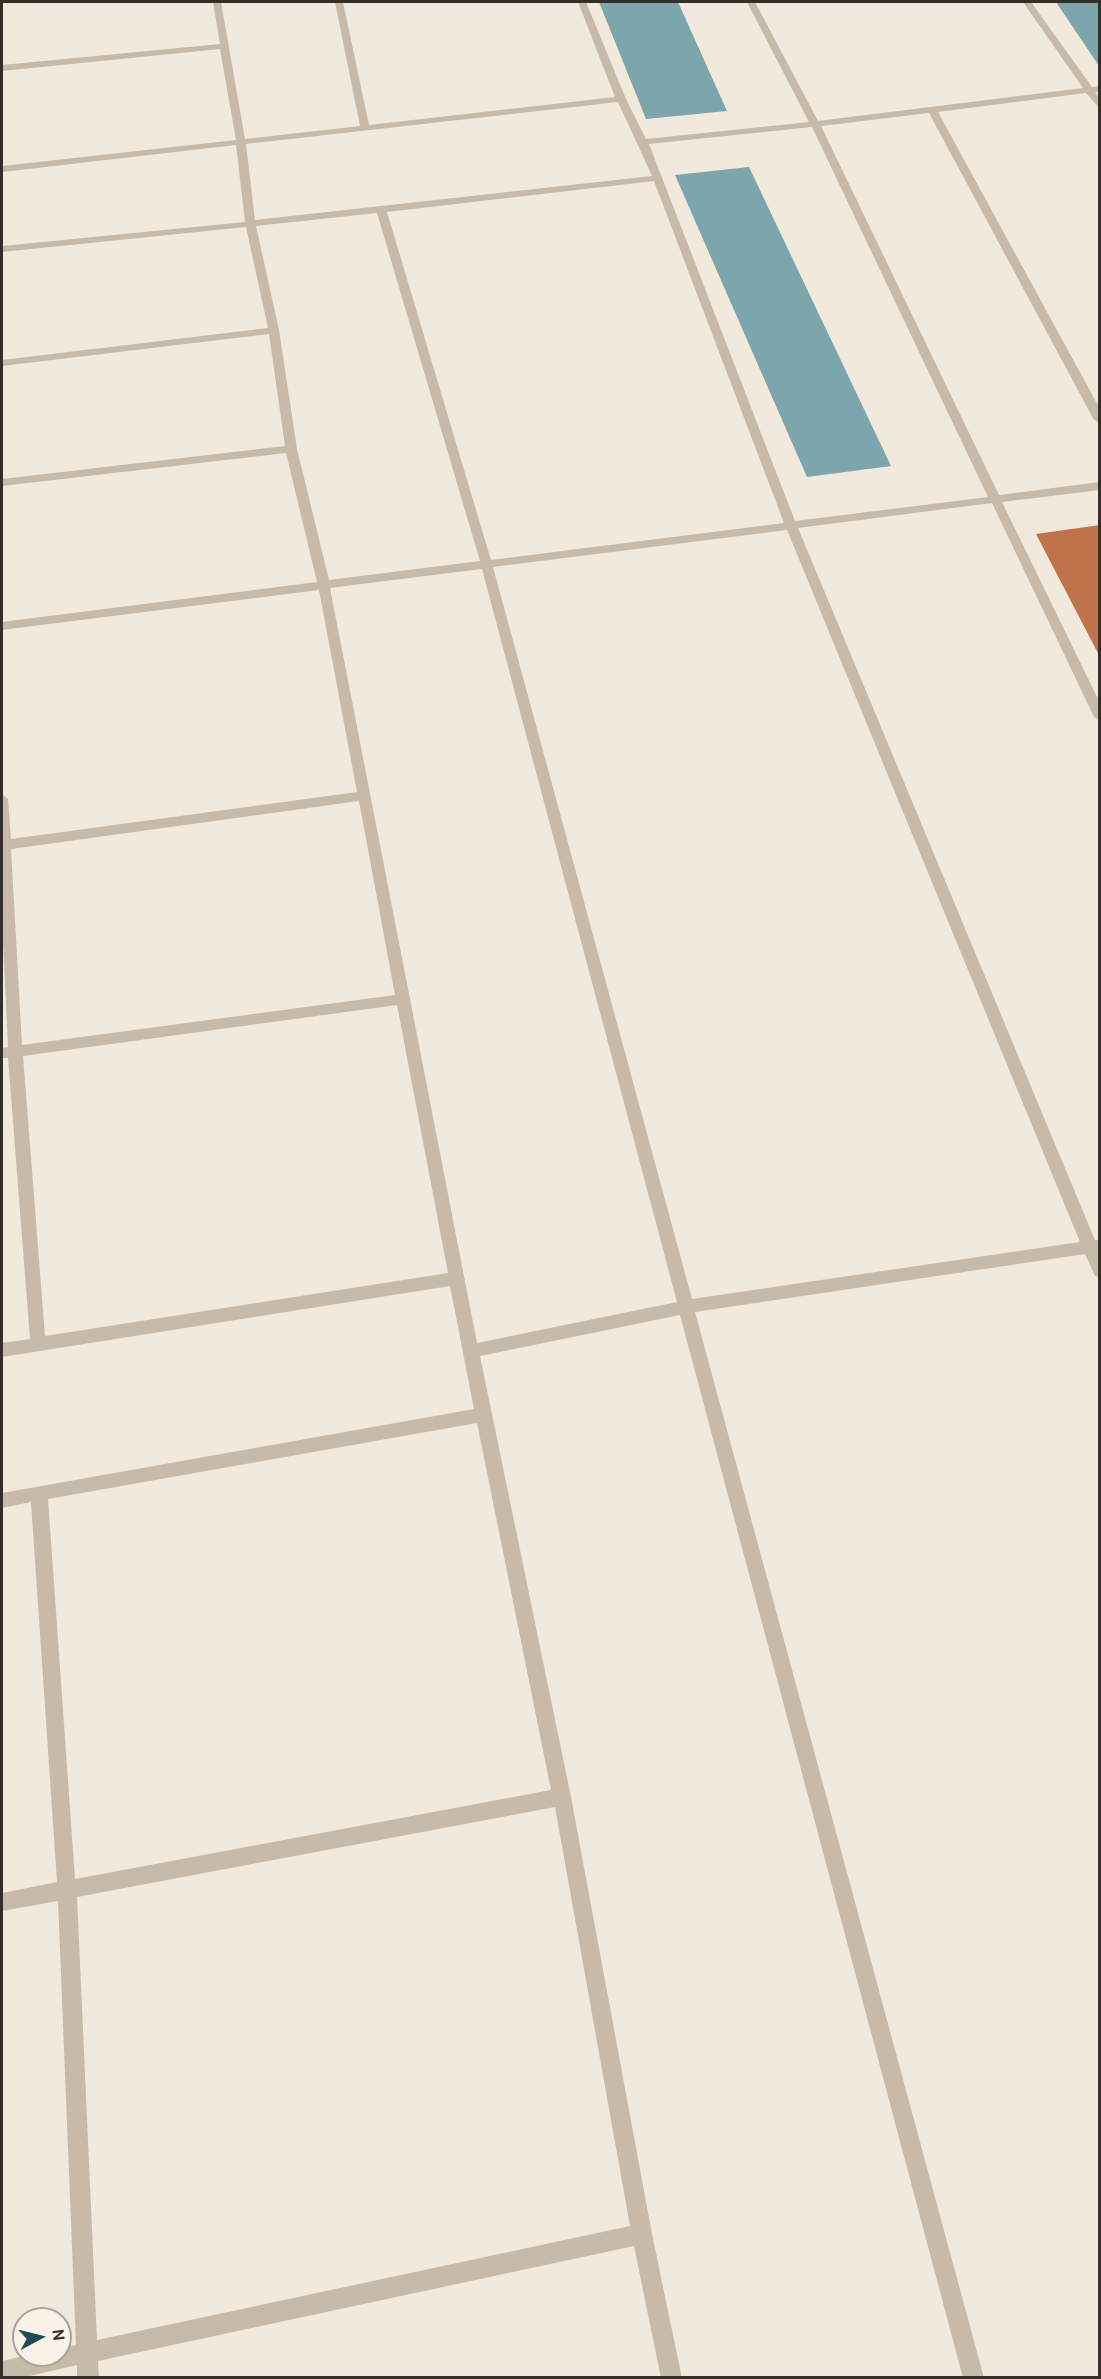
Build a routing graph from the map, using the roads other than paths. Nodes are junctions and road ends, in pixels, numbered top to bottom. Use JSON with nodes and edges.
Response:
{"nodes":[{"id":1,"x":217,"y":2,"type":"edge"},
{"id":2,"x":339,"y":2,"type":"edge"},
{"id":3,"x":582,"y":2,"type":"edge"},
{"id":4,"x":752,"y":2,"type":"edge"},
{"id":5,"x":1027,"y":2,"type":"edge"},
{"id":6,"x":225,"y":46,"type":"junction"},
{"id":7,"x":2,"y":68,"type":"edge"},
{"id":8,"x":1095,"y":90,"type":"edge"},
{"id":9,"x":621,"y":99,"type":"junction"},
{"id":10,"x":1100,"y":106,"type":"edge"},
{"id":11,"x":932,"y":110,"type":"junction"},
{"id":12,"x":815,"y":124,"type":"junction"},
{"id":13,"x":365,"y":129,"type":"junction"},
{"id":14,"x":644,"y":142,"type":"junction"},
{"id":15,"x":241,"y":143,"type":"junction"},
{"id":16,"x":2,"y":169,"type":"edge"},
{"id":17,"x":658,"y":178,"type":"junction"},
{"id":18,"x":381,"y":208,"type":"junction"},
{"id":19,"x":250,"y":224,"type":"junction"},
{"id":20,"x":2,"y":249,"type":"edge"},
{"id":21,"x":274,"y":330,"type":"junction"},
{"id":22,"x":2,"y":363,"type":"edge"},
{"id":23,"x":1100,"y":420,"type":"edge"},
{"id":24,"x":291,"y":449,"type":"junction"},
{"id":25,"x":2,"y":483,"type":"edge"},
{"id":26,"x":1100,"y":486,"type":"edge"},
{"id":27,"x":994,"y":499,"type":"junction"},
{"id":28,"x":791,"y":526,"type":"junction"},
{"id":29,"x":486,"y":563,"type":"junction"},
{"id":30,"x":324,"y":586,"type":"junction"},
{"id":31,"x":2,"y":626,"type":"edge"},
{"id":32,"x":1100,"y":717,"type":"edge"},
{"id":33,"x":362,"y":796,"type":"junction"},
{"id":34,"x":2,"y":799,"type":"edge"},
{"id":35,"x":2,"y":845,"type":"edge"},
{"id":36,"x":403,"y":999,"type":"junction"},
{"id":37,"x":8,"y":1052,"type":"edge"},
{"id":38,"x":1095,"y":1247,"type":"edge"},
{"id":39,"x":1100,"y":1271,"type":"edge"},
{"id":40,"x":457,"y":1278,"type":"junction"},
{"id":41,"x":686,"y":1307,"type":"junction"},
{"id":42,"x":38,"y":1344,"type":"junction"},
{"id":43,"x":2,"y":1350,"type":"edge"},
{"id":44,"x":472,"y":1351,"type":"junction"},
{"id":45,"x":483,"y":1415,"type":"junction"},
{"id":46,"x":39,"y":1493,"type":"junction"},
{"id":47,"x":2,"y":1500,"type":"edge"},
{"id":48,"x":562,"y":1797,"type":"junction"},
{"id":49,"x":67,"y":1890,"type":"junction"},
{"id":50,"x":2,"y":1902,"type":"edge"},
{"id":51,"x":642,"y":2234,"type":"junction"},
{"id":52,"x":86,"y":2353,"type":"junction"},
{"id":53,"x":2,"y":2371,"type":"edge"},
{"id":54,"x":88,"y":2378,"type":"edge"},
{"id":55,"x":672,"y":2378,"type":"edge"},
{"id":56,"x":974,"y":2378,"type":"edge"}],
"edges":[{"from":1,"to":6,"type":"street"},
{"from":2,"to":13,"type":"street"},
{"from":3,"to":9,"type":"street"},
{"from":4,"to":12,"type":"street"},
{"from":5,"to":8,"type":"street"},
{"from":6,"to":7,"type":"street"},
{"from":6,"to":15,"type":"street"},
{"from":8,"to":10,"type":"street"},
{"from":8,"to":11,"type":"street"},
{"from":9,"to":13,"type":"street"},
{"from":9,"to":14,"type":"street"},
{"from":11,"to":12,"type":"street"},
{"from":11,"to":23,"type":"street"},
{"from":12,"to":14,"type":"street"},
{"from":12,"to":27,"type":"street"},
{"from":13,"to":15,"type":"street"},
{"from":14,"to":17,"type":"street"},
{"from":15,"to":16,"type":"street"},
{"from":15,"to":19,"type":"street"},
{"from":17,"to":18,"type":"street"},
{"from":17,"to":28,"type":"street"},
{"from":18,"to":19,"type":"street"},
{"from":18,"to":29,"type":"street"},
{"from":19,"to":20,"type":"street"},
{"from":19,"to":21,"type":"street"},
{"from":21,"to":22,"type":"street"},
{"from":21,"to":24,"type":"street"},
{"from":24,"to":25,"type":"street"},
{"from":24,"to":30,"type":"street"},
{"from":26,"to":27,"type":"street"},
{"from":27,"to":28,"type":"street"},
{"from":27,"to":32,"type":"street"},
{"from":28,"to":29,"type":"street"},
{"from":28,"to":38,"type":"street"},
{"from":29,"to":30,"type":"street"},
{"from":29,"to":41,"type":"street"},
{"from":30,"to":31,"type":"street"},
{"from":30,"to":33,"type":"street"},
{"from":33,"to":35,"type":"street"},
{"from":33,"to":36,"type":"street"},
{"from":34,"to":35,"type":"street"},
{"from":35,"to":37,"type":"street"},
{"from":36,"to":37,"type":"street"},
{"from":36,"to":40,"type":"street"},
{"from":37,"to":42,"type":"street"},
{"from":38,"to":39,"type":"street"},
{"from":38,"to":41,"type":"street"},
{"from":40,"to":42,"type":"street"},
{"from":40,"to":44,"type":"street"},
{"from":41,"to":44,"type":"street"},
{"from":41,"to":56,"type":"street"},
{"from":42,"to":43,"type":"street"},
{"from":44,"to":45,"type":"street"},
{"from":45,"to":46,"type":"street"},
{"from":45,"to":48,"type":"street"},
{"from":46,"to":47,"type":"street"},
{"from":46,"to":49,"type":"street"},
{"from":48,"to":49,"type":"street"},
{"from":48,"to":51,"type":"street"},
{"from":49,"to":50,"type":"street"},
{"from":49,"to":52,"type":"street"},
{"from":51,"to":52,"type":"street"},
{"from":51,"to":55,"type":"street"},
{"from":52,"to":53,"type":"street"},
{"from":52,"to":54,"type":"street"}]}
